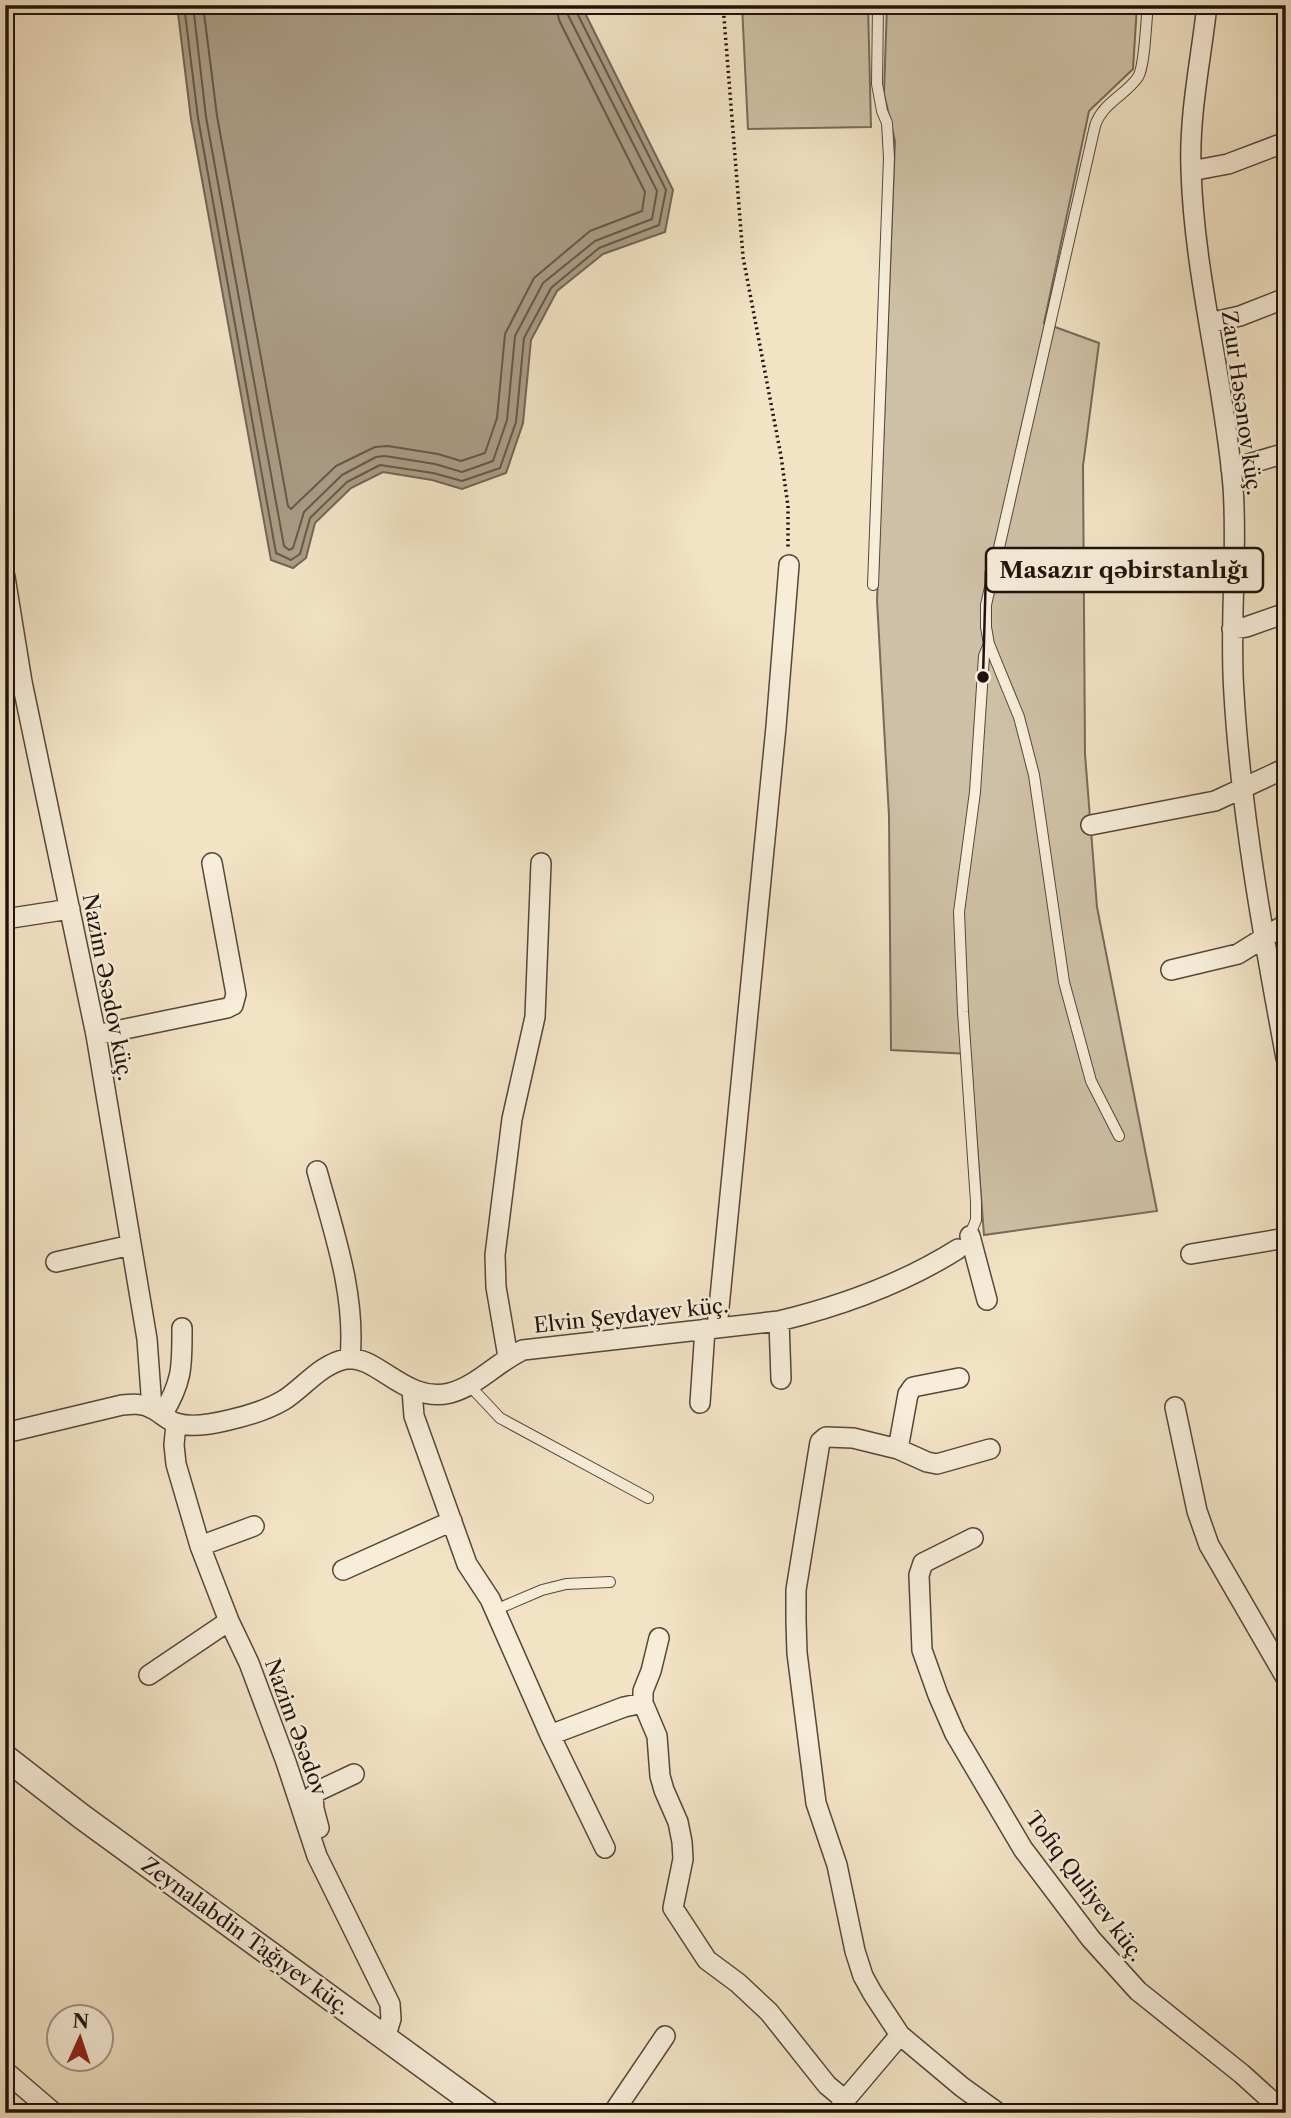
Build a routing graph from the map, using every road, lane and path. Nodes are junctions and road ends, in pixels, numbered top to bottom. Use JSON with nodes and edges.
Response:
{"nodes":[{"id":1,"x":723,"y":5,"type":"edge"},
{"id":2,"x":878,"y":5,"type":"edge"},
{"id":3,"x":1148,"y":5,"type":"edge"},
{"id":4,"x":1207,"y":5,"type":"edge"},
{"id":5,"x":1286,"y":142,"type":"edge"},
{"id":6,"x":1191,"y":171,"type":"junction"},
{"id":7,"x":1286,"y":298,"type":"edge"},
{"id":8,"x":1209,"y":323,"type":"junction"},
{"id":9,"x":1286,"y":453,"type":"edge"},
{"id":10,"x":1231,"y":469,"type":"junction"},
{"id":11,"x":789,"y":565,"type":"joint"},
{"id":12,"x":5,"y":577,"type":"edge"},
{"id":13,"x":873,"y":585,"type":"dead end"},
{"id":14,"x":1286,"y":613,"type":"edge"},
{"id":15,"x":1233,"y":629,"type":"junction"},
{"id":16,"x":989,"y":644,"type":"junction"},
{"id":17,"x":1286,"y":768,"type":"edge"},
{"id":18,"x":1243,"y":788,"type":"junction"},
{"id":19,"x":1091,"y":825,"type":"dead end"},
{"id":20,"x":212,"y":863,"type":"dead end"},
{"id":21,"x":541,"y":863,"type":"dead end"},
{"id":22,"x":69,"y":909,"type":"junction"},
{"id":23,"x":5,"y":919,"type":"edge"},
{"id":24,"x":1286,"y":924,"type":"edge"},
{"id":25,"x":1265,"y":936,"type":"junction"},
{"id":26,"x":1171,"y":970,"type":"dead end"},
{"id":27,"x":96,"y":1035,"type":"junction"},
{"id":28,"x":1286,"y":1058,"type":"edge"},
{"id":29,"x":1119,"y":1136,"type":"dead end"},
{"id":30,"x":317,"y":1171,"type":"dead end"},
{"id":31,"x":1286,"y":1238,"type":"edge"},
{"id":32,"x":964,"y":1242,"type":"junction"},
{"id":33,"x":131,"y":1245,"type":"junction"},
{"id":34,"x":1191,"y":1254,"type":"dead end"},
{"id":35,"x":56,"y":1262,"type":"dead end"},
{"id":36,"x":987,"y":1300,"type":"dead end"},
{"id":37,"x":779,"y":1321,"type":"junction"},
{"id":38,"x":182,"y":1328,"type":"dead end"},
{"id":39,"x":711,"y":1328,"type":"junction"},
{"id":40,"x":508,"y":1357,"type":"junction"},
{"id":41,"x":349,"y":1359,"type":"junction"},
{"id":42,"x":959,"y":1378,"type":"dead end"},
{"id":43,"x":781,"y":1379,"type":"dead end"},
{"id":44,"x":469,"y":1385,"type":"junction"},
{"id":45,"x":412,"y":1390,"type":"junction"},
{"id":46,"x":700,"y":1403,"type":"dead end"},
{"id":47,"x":1175,"y":1407,"type":"dead end"},
{"id":48,"x":163,"y":1416,"type":"junction"},
{"id":49,"x":5,"y":1433,"type":"edge"},
{"id":50,"x":990,"y":1448,"type":"dead end"},
{"id":51,"x":898,"y":1449,"type":"junction"},
{"id":52,"x":648,"y":1498,"type":"dead end"},
{"id":53,"x":452,"y":1521,"type":"junction"},
{"id":54,"x":254,"y":1526,"type":"dead end"},
{"id":55,"x":973,"y":1538,"type":"dead end"},
{"id":56,"x":200,"y":1546,"type":"junction"},
{"id":57,"x":343,"y":1570,"type":"dead end"},
{"id":58,"x":611,"y":1582,"type":"dead end"},
{"id":59,"x":495,"y":1610,"type":"junction"},
{"id":60,"x":229,"y":1621,"type":"junction"},
{"id":61,"x":659,"y":1638,"type":"dead end"},
{"id":62,"x":149,"y":1675,"type":"dead end"},
{"id":63,"x":1286,"y":1678,"type":"edge"},
{"id":64,"x":643,"y":1703,"type":"junction"},
{"id":65,"x":550,"y":1735,"type":"junction"},
{"id":66,"x":5,"y":1757,"type":"edge"},
{"id":67,"x":354,"y":1774,"type":"dead end"},
{"id":68,"x":605,"y":1848,"type":"dead end"},
{"id":69,"x":317,"y":1856,"type":"junction"},
{"id":70,"x":900,"y":2035,"type":"junction"},
{"id":71,"x":665,"y":2036,"type":"dead end"},
{"id":72,"x":385,"y":2038,"type":"junction"},
{"id":73,"x":5,"y":2071,"type":"edge"},
{"id":74,"x":841,"y":2106,"type":"edge"},
{"id":75,"x":54,"y":2113,"type":"edge"},
{"id":76,"x":488,"y":2113,"type":"edge"},
{"id":77,"x":613,"y":2113,"type":"edge"},
{"id":78,"x":998,"y":2113,"type":"edge"},
{"id":79,"x":1285,"y":2113,"type":"edge"}],
"edges":[{"from":1,"to":11,"type":"path"},
{"from":2,"to":13,"type":"lane"},
{"from":3,"to":16,"type":"lane"},
{"from":4,"to":6,"type":"street","name":"Zaur Həsənov küç."},
{"from":5,"to":6,"type":"street"},
{"from":6,"to":8,"type":"street","name":"Zaur Həsənov küç."},
{"from":7,"to":8,"type":"street"},
{"from":8,"to":10,"type":"street","name":"Zaur Həsənov küç."},
{"from":9,"to":10,"type":"street"},
{"from":10,"to":15,"type":"street","name":"Zaur Həsənov küç."},
{"from":11,"to":39,"type":"street"},
{"from":12,"to":22,"type":"street","name":"Nazim Əsədov küç."},
{"from":14,"to":15,"type":"street"},
{"from":15,"to":18,"type":"street","name":"Zaur Həsənov küç."},
{"from":16,"to":29,"type":"lane"},
{"from":16,"to":32,"type":"lane"},
{"from":17,"to":18,"type":"street"},
{"from":18,"to":19,"type":"street"},
{"from":18,"to":25,"type":"street","name":"Zaur Həsənov küç."},
{"from":20,"to":27,"type":"street"},
{"from":21,"to":40,"type":"street"},
{"from":22,"to":23,"type":"street"},
{"from":22,"to":27,"type":"street","name":"Nazim Əsədov küç."},
{"from":24,"to":25,"type":"street"},
{"from":25,"to":26,"type":"street"},
{"from":25,"to":28,"type":"street","name":"Zaur Həsənov küç."},
{"from":27,"to":33,"type":"street","name":"Nazim Əsədov küç."},
{"from":30,"to":41,"type":"street"},
{"from":31,"to":34,"type":"street"},
{"from":32,"to":36,"type":"street"},
{"from":32,"to":37,"type":"street","name":"Elvin Şeydayev küç."},
{"from":33,"to":35,"type":"street"},
{"from":33,"to":48,"type":"street","name":"Nazim Əsədov küç."},
{"from":37,"to":39,"type":"street","name":"Elvin Şeydayev küç."},
{"from":37,"to":43,"type":"street"},
{"from":38,"to":48,"type":"street"},
{"from":39,"to":40,"type":"street","name":"Elvin Şeydayev küç."},
{"from":39,"to":46,"type":"street"},
{"from":40,"to":44,"type":"street","name":"Elvin Şeydayev küç."},
{"from":41,"to":45,"type":"street","name":"Elvin Şeydayev küç."},
{"from":41,"to":48,"type":"street"},
{"from":42,"to":51,"type":"street"},
{"from":44,"to":45,"type":"street","name":"Elvin Şeydayev küç."},
{"from":44,"to":52,"type":"lane"},
{"from":45,"to":53,"type":"street"},
{"from":47,"to":63,"type":"street"},
{"from":48,"to":49,"type":"street"},
{"from":48,"to":56,"type":"street","name":"Nazim Əsədov"},
{"from":50,"to":51,"type":"street"},
{"from":51,"to":70,"type":"street"},
{"from":53,"to":57,"type":"street"},
{"from":53,"to":59,"type":"street"},
{"from":54,"to":56,"type":"street"},
{"from":55,"to":79,"type":"street","name":"Tofiq Quliyev küç."},
{"from":56,"to":60,"type":"street","name":"Nazim Əsədov"},
{"from":58,"to":59,"type":"lane"},
{"from":59,"to":65,"type":"street"},
{"from":60,"to":62,"type":"street"},
{"from":60,"to":69,"type":"street","name":"Nazim Əsədov"},
{"from":61,"to":64,"type":"street"},
{"from":64,"to":65,"type":"street"},
{"from":64,"to":74,"type":"street"},
{"from":65,"to":68,"type":"street"},
{"from":66,"to":72,"type":"street","name":"Zeynalabdin Tağıyev küç."},
{"from":67,"to":69,"type":"street"},
{"from":69,"to":72,"type":"street","name":"Nazim Əsədov"},
{"from":70,"to":74,"type":"street"},
{"from":70,"to":78,"type":"street"},
{"from":71,"to":77,"type":"street"},
{"from":72,"to":76,"type":"street","name":"Zeynalabdin Tağıyev küç."},
{"from":73,"to":75,"type":"street"}]}
